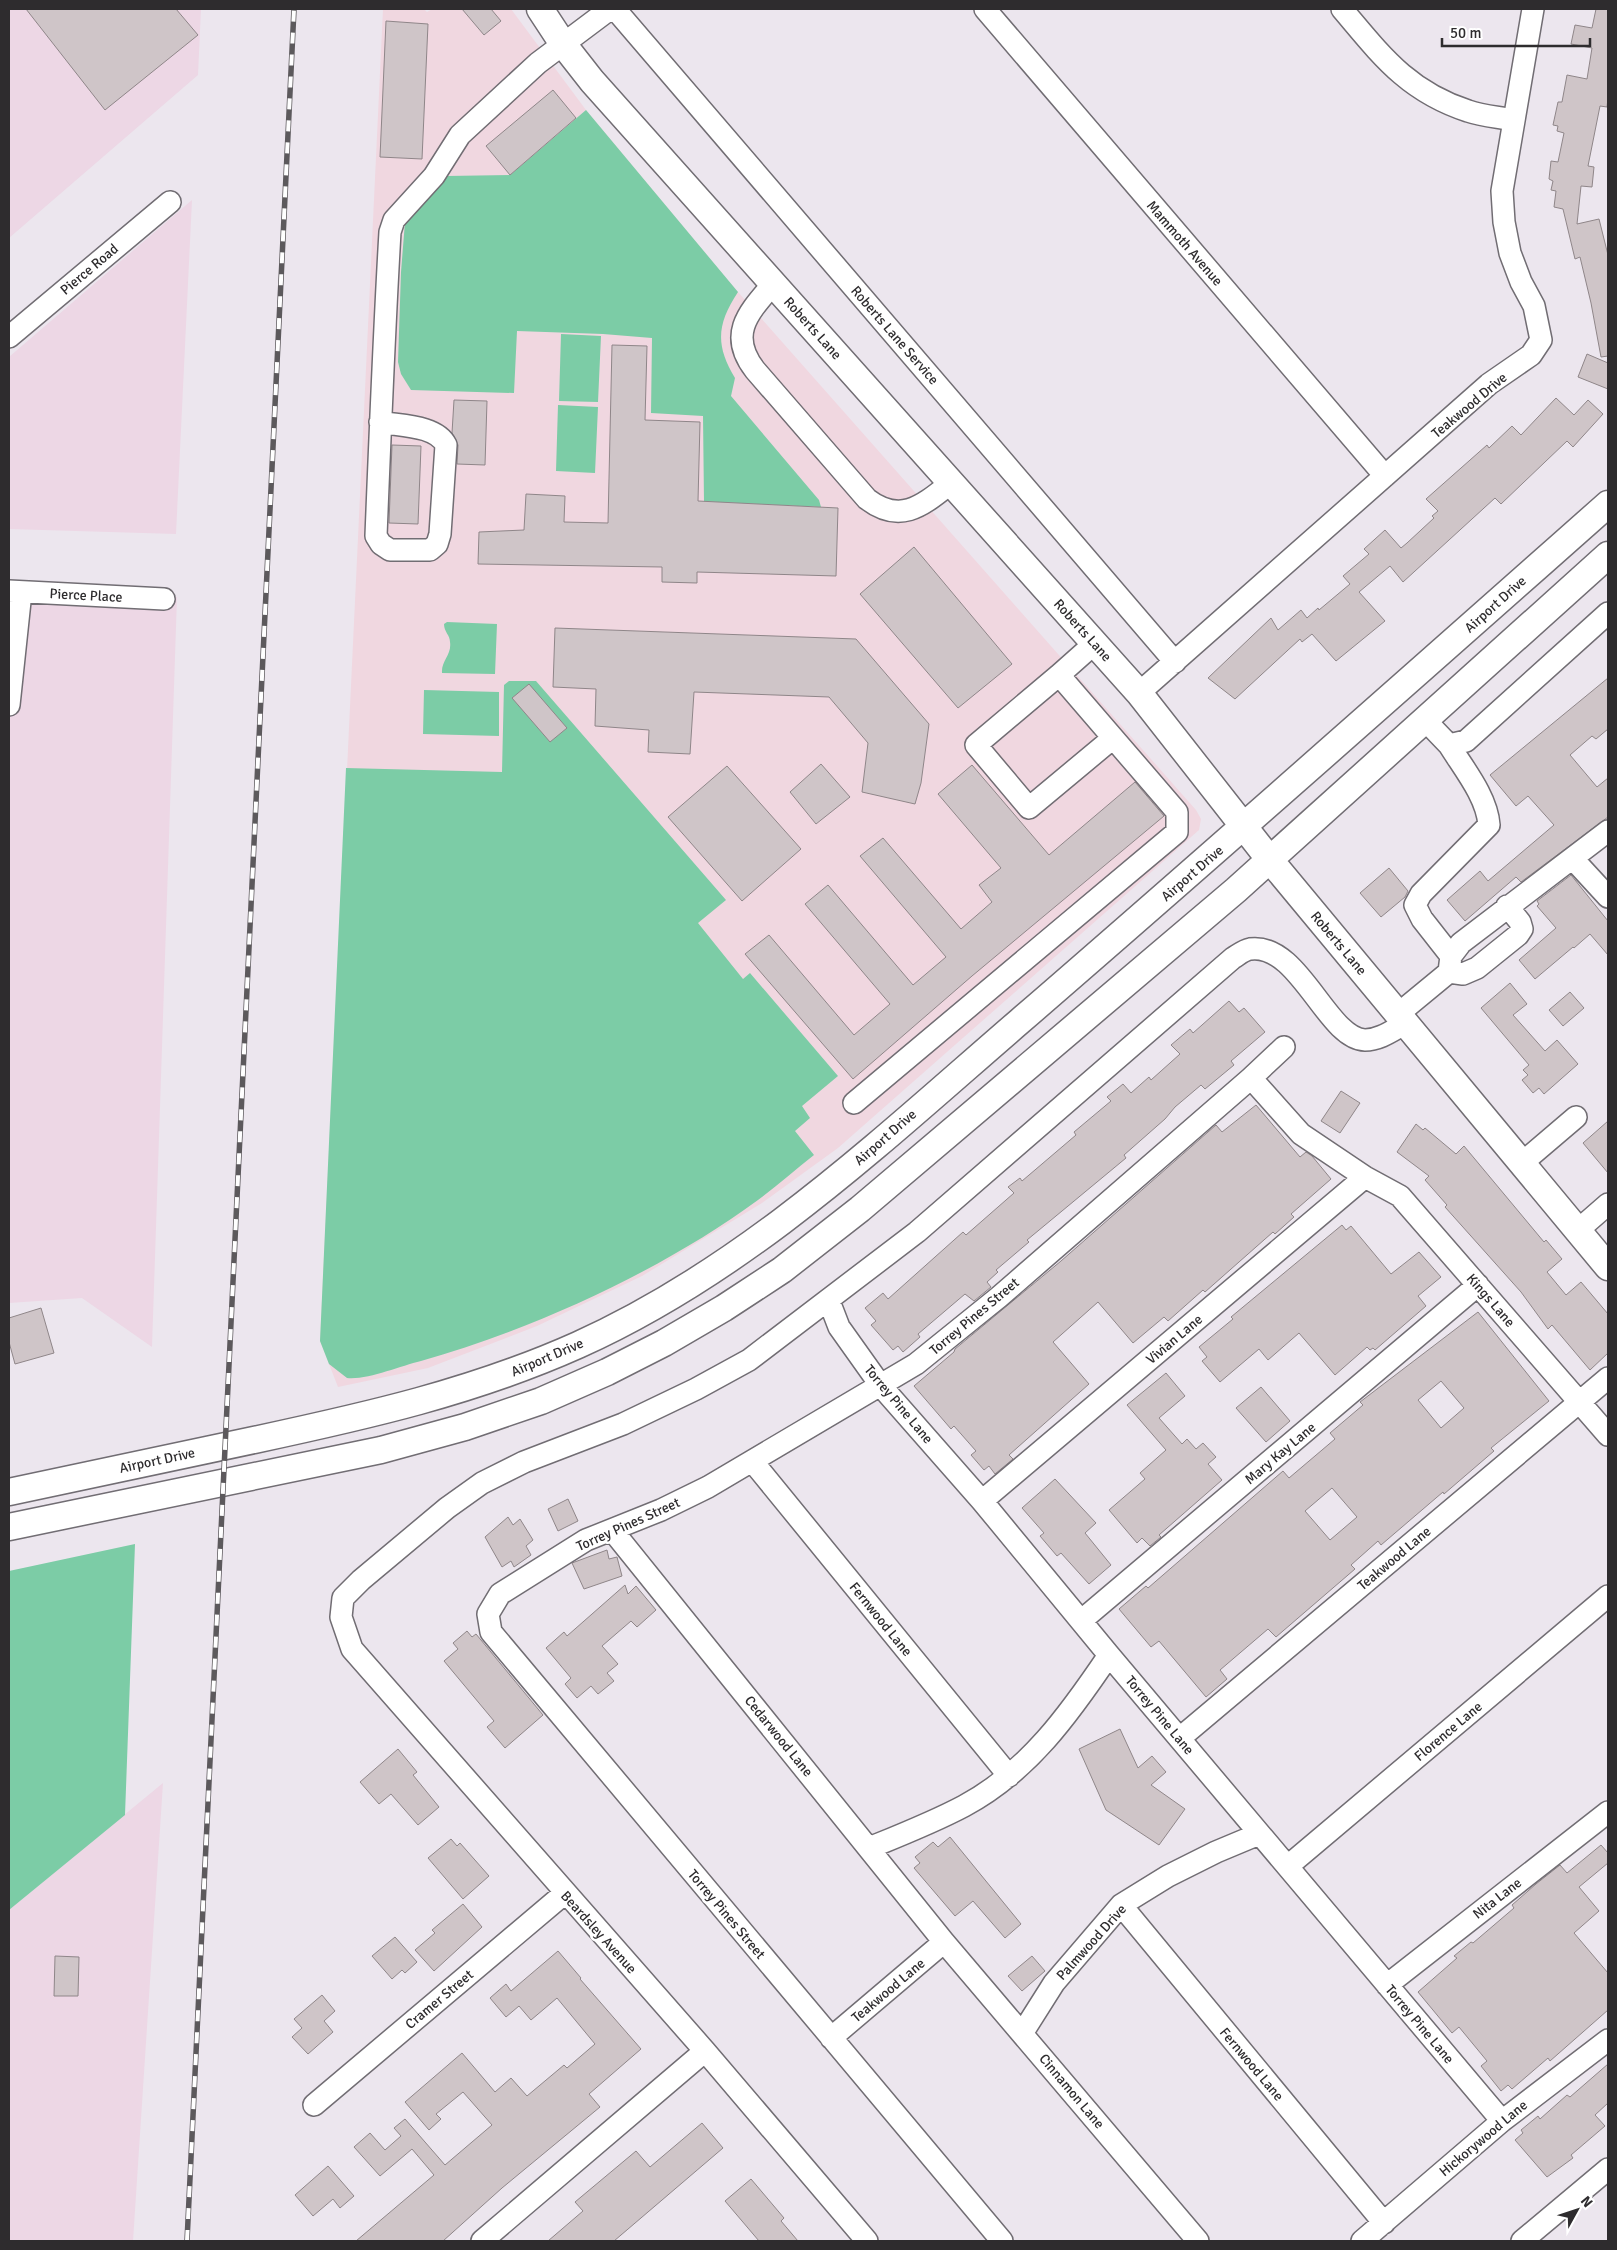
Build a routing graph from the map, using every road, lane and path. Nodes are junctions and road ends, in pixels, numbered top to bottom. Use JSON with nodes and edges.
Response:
{"nodes":[{"id":1,"x":540,"y":9,"type":"edge"},
{"id":2,"x":610,"y":9,"type":"edge"},
{"id":3,"x":615,"y":9,"type":"edge"},
{"id":4,"x":985,"y":9,"type":"edge"},
{"id":5,"x":1342,"y":9,"type":"edge"},
{"id":6,"x":1533,"y":9,"type":"edge"},
{"id":7,"x":563,"y":44,"type":"junction"},
{"id":8,"x":1513,"y":120,"type":"junction"},
{"id":9,"x":170,"y":202,"type":"dead end"},
{"id":10,"x":773,"y":284,"type":"junction"},
{"id":11,"x":9,"y":337,"type":"edge"},
{"id":12,"x":380,"y":422,"type":"junction"},
{"id":13,"x":1385,"y":476,"type":"junction"},
{"id":14,"x":952,"y":483,"type":"junction"},
{"id":15,"x":1608,"y":504,"type":"edge"},
{"id":16,"x":1608,"y":555,"type":"edge"},
{"id":17,"x":15,"y":591,"type":"edge"},
{"id":18,"x":164,"y":599,"type":"dead end"},
{"id":19,"x":1608,"y":612,"type":"edge"},
{"id":20,"x":1095,"y":644,"type":"junction"},
{"id":21,"x":1175,"y":662,"type":"junction"},
{"id":22,"x":1059,"y":675,"type":"junction"},
{"id":23,"x":1139,"y":693,"type":"junction"},
{"id":24,"x":9,"y":705,"type":"edge"},
{"id":25,"x":1425,"y":720,"type":"junction"},
{"id":26,"x":1113,"y":738,"type":"junction"},
{"id":27,"x":1448,"y":745,"type":"junction"},
{"id":28,"x":1244,"y":826,"type":"junction"},
{"id":29,"x":1608,"y":830,"type":"edge"},
{"id":30,"x":1573,"y":859,"type":"junction"},
{"id":31,"x":1270,"y":860,"type":"junction"},
{"id":32,"x":1608,"y":896,"type":"edge"},
{"id":33,"x":1507,"y":906,"type":"junction"},
{"id":34,"x":1450,"y":964,"type":"junction"},
{"id":35,"x":1402,"y":1018,"type":"junction"},
{"id":36,"x":1284,"y":1047,"type":"dead end"},
{"id":37,"x":1251,"y":1078,"type":"junction"},
{"id":38,"x":854,"y":1103,"type":"dead end"},
{"id":39,"x":1576,"y":1117,"type":"dead end"},
{"id":40,"x":1522,"y":1163,"type":"junction"},
{"id":41,"x":1365,"y":1177,"type":"junction"},
{"id":42,"x":1608,"y":1204,"type":"edge"},
{"id":43,"x":1577,"y":1231,"type":"junction"},
{"id":44,"x":1608,"y":1266,"type":"edge"},
{"id":45,"x":1478,"y":1285,"type":"junction"},
{"id":46,"x":828,"y":1301,"type":"junction"},
{"id":47,"x":1608,"y":1378,"type":"edge"},
{"id":48,"x":881,"y":1386,"type":"junction"},
{"id":49,"x":1580,"y":1401,"type":"junction"},
{"id":50,"x":1608,"y":1435,"type":"edge"},
{"id":51,"x":753,"y":1462,"type":"junction"},
{"id":52,"x":9,"y":1492,"type":"edge"},
{"id":53,"x":982,"y":1500,"type":"junction"},
{"id":54,"x":9,"y":1527,"type":"edge"},
{"id":55,"x":612,"y":1530,"type":"junction"},
{"id":56,"x":1608,"y":1596,"type":"edge"},
{"id":57,"x":1082,"y":1620,"type":"junction"},
{"id":58,"x":1109,"y":1656,"type":"junction"},
{"id":59,"x":1180,"y":1738,"type":"junction"},
{"id":60,"x":1009,"y":1776,"type":"junction"},
{"id":61,"x":1608,"y":1812,"type":"edge"},
{"id":62,"x":1259,"y":1834,"type":"junction"},
{"id":63,"x":870,"y":1848,"type":"junction"},
{"id":64,"x":1288,"y":1866,"type":"junction"},
{"id":65,"x":565,"y":1893,"type":"junction"},
{"id":66,"x":1121,"y":1905,"type":"junction"},
{"id":67,"x":944,"y":1942,"type":"junction"},
{"id":68,"x":1387,"y":1985,"type":"junction"},
{"id":69,"x":1023,"y":2032,"type":"junction"},
{"id":70,"x":831,"y":2038,"type":"junction"},
{"id":71,"x":1608,"y":2040,"type":"edge"},
{"id":72,"x":705,"y":2051,"type":"junction"},
{"id":73,"x":314,"y":2105,"type":"dead end"},
{"id":74,"x":1502,"y":2121,"type":"junction"},
{"id":75,"x":1606,"y":2176,"type":"edge"},
{"id":76,"x":1384,"y":2223,"type":"junction"},
{"id":77,"x":482,"y":2241,"type":"edge"},
{"id":78,"x":867,"y":2241,"type":"edge"},
{"id":79,"x":1002,"y":2241,"type":"edge"},
{"id":80,"x":1198,"y":2241,"type":"edge"},
{"id":81,"x":1362,"y":2241,"type":"edge"},
{"id":82,"x":1522,"y":2241,"type":"edge"}],
"edges":[{"from":1,"to":7,"type":"main road","name":"Roberts Lane"},
{"from":2,"to":7,"type":"street"},
{"from":3,"to":21,"type":"street","name":"Roberts Lane Service"},
{"from":4,"to":13,"type":"street","name":"Mammoth Avenue"},
{"from":5,"to":8,"type":"street"},
{"from":6,"to":8,"type":"street","name":"Teakwood Drive"},
{"from":7,"to":10,"type":"main road","name":"Roberts Lane"},
{"from":7,"to":12,"type":"street"},
{"from":8,"to":13,"type":"street","name":"Teakwood Drive"},
{"from":9,"to":11,"type":"street","name":"Pierce Road"},
{"from":10,"to":14,"type":"main road","name":"Roberts Lane"},
{"from":10,"to":14,"type":"street"},
{"from":12,"to":12,"type":"street"},
{"from":13,"to":21,"type":"street","name":"Teakwood Drive"},
{"from":14,"to":20,"type":"main road","name":"Roberts Lane"},
{"from":15,"to":28,"type":"main road","name":"Airport Drive"},
{"from":16,"to":25,"type":"main road"},
{"from":17,"to":18,"type":"street","name":"Pierce Place"},
{"from":17,"to":24,"type":"street"},
{"from":19,"to":27,"type":"street"},
{"from":20,"to":22,"type":"street"},
{"from":20,"to":23,"type":"main road","name":"Roberts Lane"},
{"from":21,"to":23,"type":"street","name":"Teakwood Drive"},
{"from":22,"to":26,"type":"street"},
{"from":22,"to":26,"type":"street"},
{"from":23,"to":28,"type":"main road","name":"Roberts Lane"},
{"from":25,"to":27,"type":"street"},
{"from":25,"to":31,"type":"main road"},
{"from":26,"to":38,"type":"street"},
{"from":27,"to":34,"type":"street"},
{"from":28,"to":31,"type":"main road","name":"Roberts Lane"},
{"from":28,"to":52,"type":"main road","name":"Airport Drive"},
{"from":29,"to":30,"type":"street"},
{"from":30,"to":32,"type":"street"},
{"from":30,"to":33,"type":"street"},
{"from":31,"to":35,"type":"main road","name":"Roberts Lane"},
{"from":31,"to":54,"type":"main road"},
{"from":33,"to":34,"type":"street"},
{"from":33,"to":34,"type":"street"},
{"from":34,"to":35,"type":"street"},
{"from":35,"to":40,"type":"main road","name":"Roberts Lane"},
{"from":35,"to":46,"type":"street"},
{"from":36,"to":37,"type":"street","name":"Torrey Pines Street"},
{"from":37,"to":41,"type":"street"},
{"from":37,"to":48,"type":"street","name":"Torrey Pines Street"},
{"from":39,"to":40,"type":"street"},
{"from":40,"to":43,"type":"main road","name":"Roberts Lane"},
{"from":41,"to":45,"type":"street","name":"Kings Lane"},
{"from":41,"to":53,"type":"street","name":"Vivian Lane"},
{"from":42,"to":43,"type":"street"},
{"from":43,"to":44,"type":"main road","name":"Roberts Lane"},
{"from":45,"to":49,"type":"street","name":"Kings Lane"},
{"from":45,"to":57,"type":"street","name":"Mary Kay Lane"},
{"from":46,"to":48,"type":"street","name":"Torrey Pine Lane"},
{"from":46,"to":65,"type":"street","name":"Beardsley Avenue"},
{"from":47,"to":49,"type":"street","name":"Teakwood Lane"},
{"from":48,"to":51,"type":"street","name":"Torrey Pines Street"},
{"from":48,"to":53,"type":"street","name":"Torrey Pine Lane"},
{"from":49,"to":50,"type":"street","name":"Kings Lane"},
{"from":49,"to":59,"type":"street","name":"Teakwood Lane"},
{"from":51,"to":55,"type":"street","name":"Torrey Pines Street"},
{"from":51,"to":60,"type":"street","name":"Fernwood Lane"},
{"from":53,"to":57,"type":"street","name":"Torrey Pine Lane"},
{"from":55,"to":63,"type":"street","name":"Cedarwood Lane"},
{"from":55,"to":70,"type":"street","name":"Torrey Pines Street"},
{"from":56,"to":64,"type":"street","name":"Florence Lane"},
{"from":57,"to":58,"type":"street","name":"Torrey Pine Lane"},
{"from":58,"to":59,"type":"street","name":"Torrey Pine Lane"},
{"from":58,"to":60,"type":"street"},
{"from":59,"to":62,"type":"street","name":"Torrey Pine Lane"},
{"from":60,"to":63,"type":"street"},
{"from":61,"to":68,"type":"street","name":"Nita Lane"},
{"from":62,"to":64,"type":"street","name":"Torrey Pine Lane"},
{"from":62,"to":66,"type":"street","name":"Palmwood Drive"},
{"from":63,"to":67,"type":"street","name":"Cedarwood Lane"},
{"from":64,"to":68,"type":"street","name":"Torrey Pine Lane"},
{"from":65,"to":72,"type":"street","name":"Beardsley Avenue"},
{"from":65,"to":73,"type":"street","name":"Cramer Street"},
{"from":66,"to":69,"type":"street","name":"Palmwood Drive"},
{"from":66,"to":76,"type":"street","name":"Fernwood Lane"},
{"from":67,"to":69,"type":"street","name":"Cinnamon Lane"},
{"from":67,"to":70,"type":"street","name":"Teakwood Lane"},
{"from":68,"to":74,"type":"street","name":"Torrey Pine Lane"},
{"from":69,"to":80,"type":"street","name":"Cinnamon Lane"},
{"from":70,"to":79,"type":"street","name":"Torrey Pines Street"},
{"from":71,"to":74,"type":"street","name":"Hickorywood Lane"},
{"from":72,"to":77,"type":"street"},
{"from":72,"to":78,"type":"street","name":"Beardsley Avenue"},
{"from":74,"to":76,"type":"street","name":"Hickorywood Lane"},
{"from":75,"to":82,"type":"street"},
{"from":76,"to":81,"type":"street","name":"Hickorywood Lane"}]}
